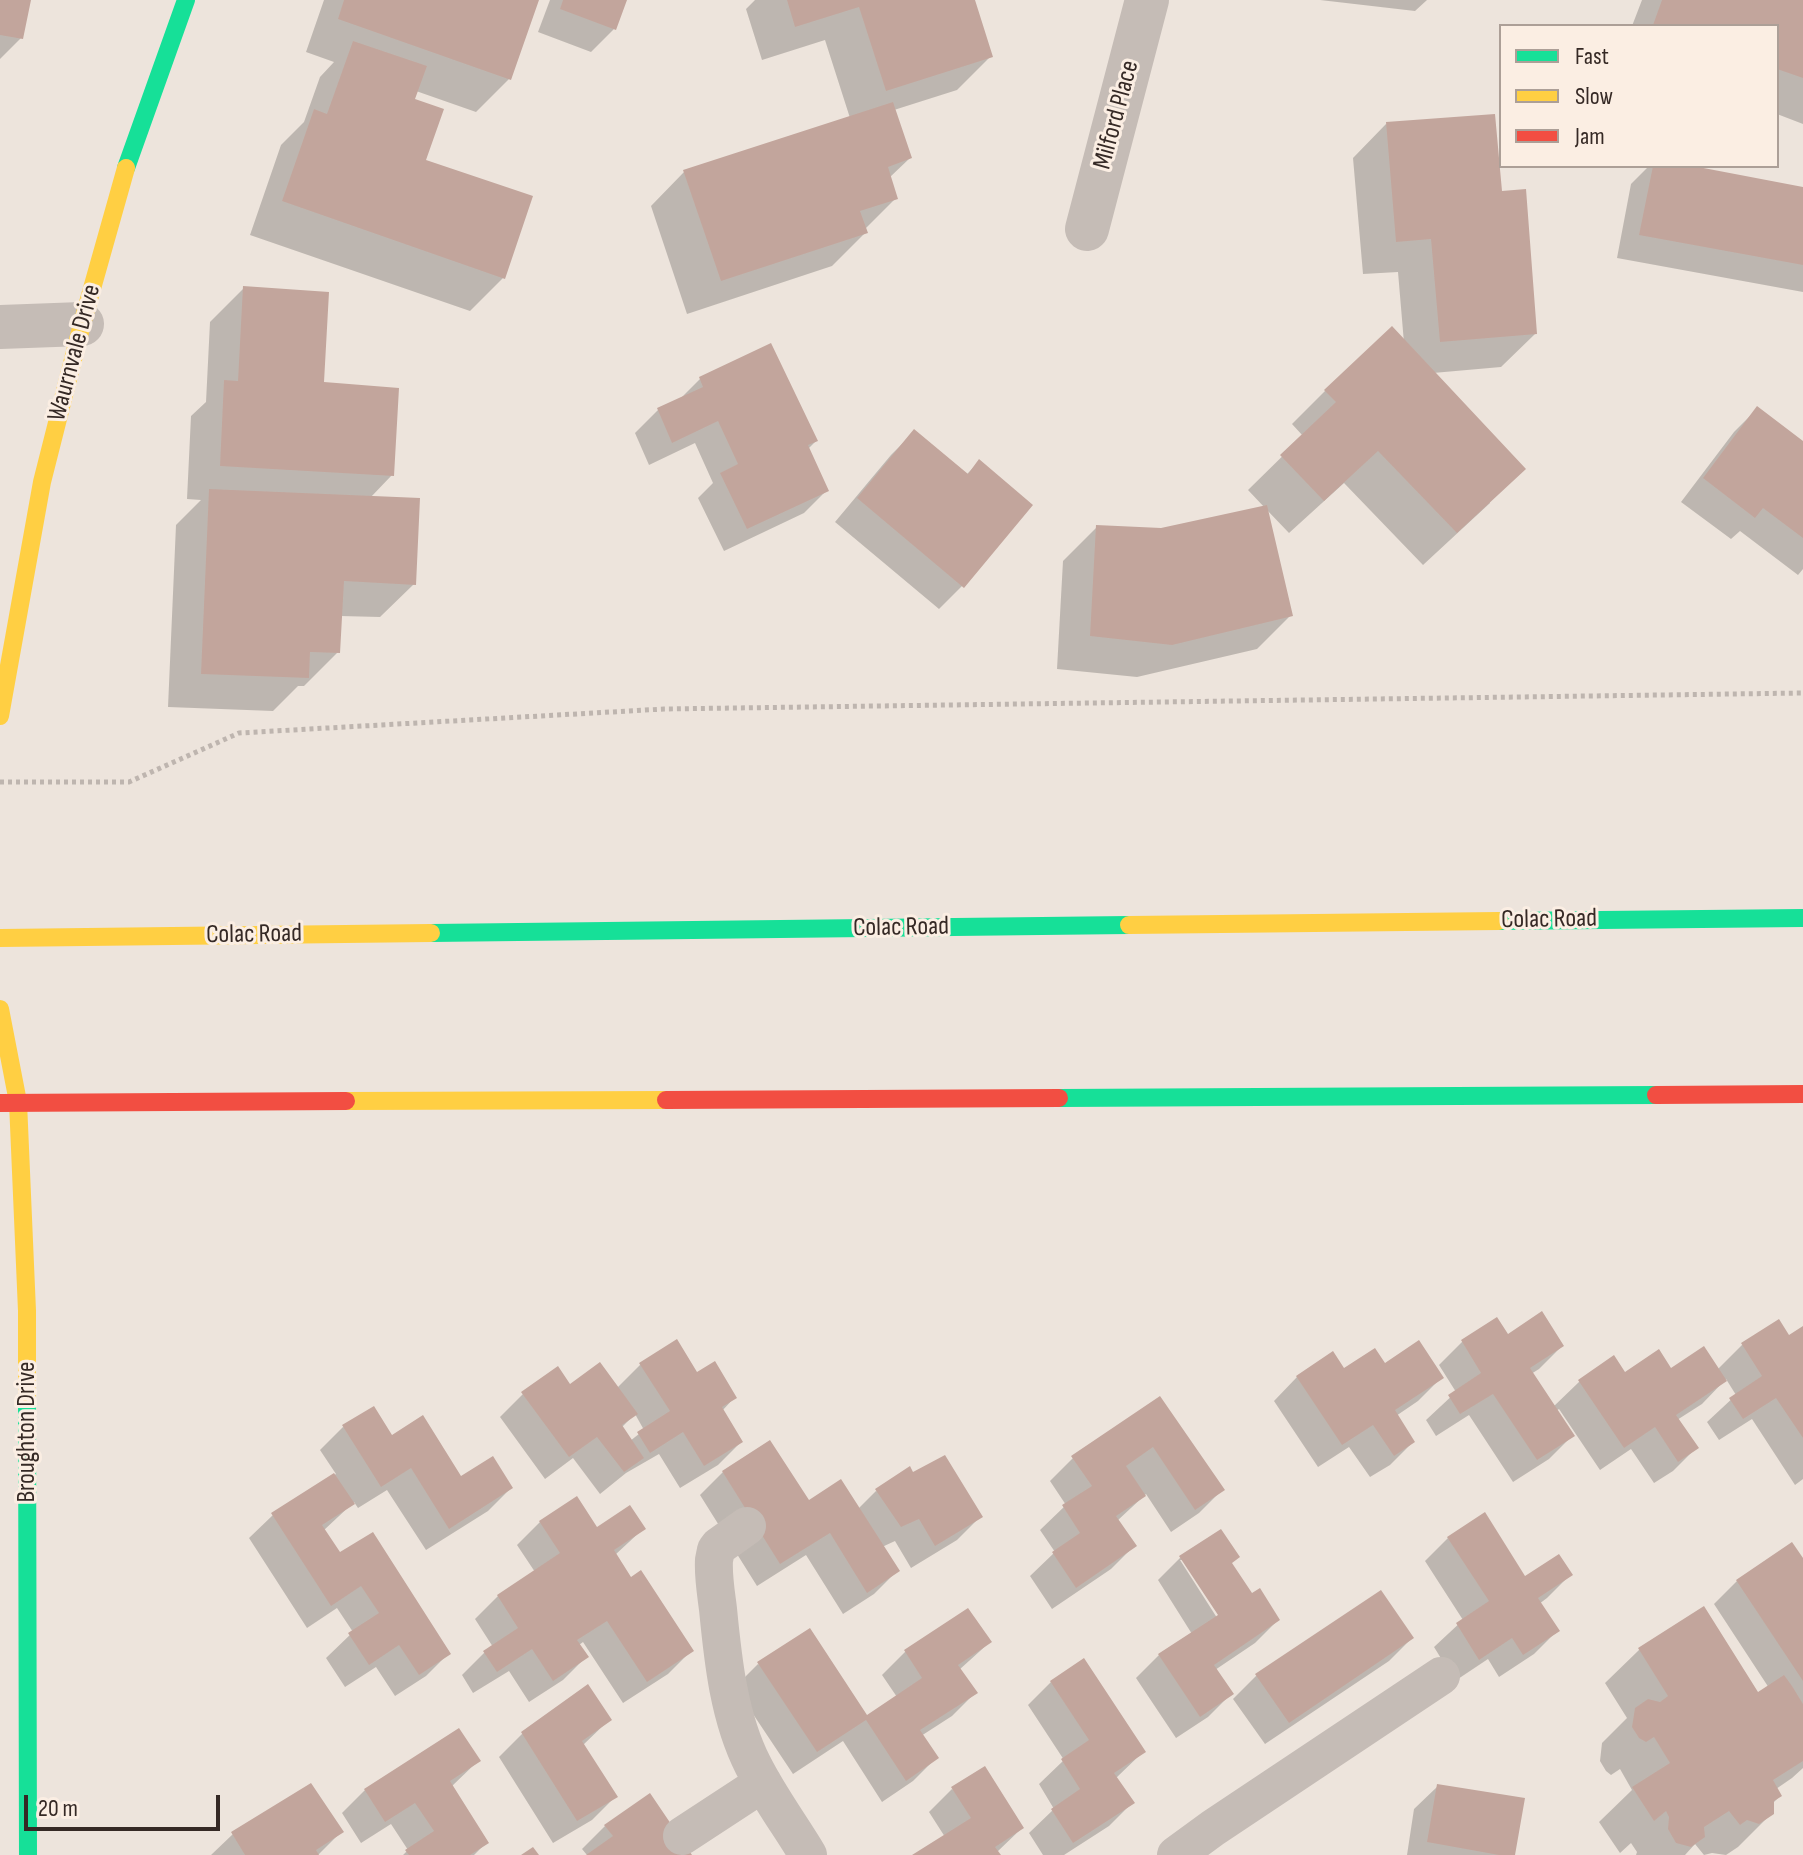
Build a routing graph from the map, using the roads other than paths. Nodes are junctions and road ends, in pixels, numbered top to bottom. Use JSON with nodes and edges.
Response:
{"nodes":[{"id":1,"x":186,"y":0,"type":"edge"},
{"id":2,"x":1147,"y":0,"type":"edge"},
{"id":3,"x":1087,"y":229,"type":"dead end"},
{"id":4,"x":82,"y":324,"type":"junction"},
{"id":5,"x":0,"y":327,"type":"edge"},
{"id":6,"x":0,"y":716,"type":"edge"},
{"id":7,"x":1803,"y":918,"type":"edge"},
{"id":8,"x":0,"y":938,"type":"edge"},
{"id":9,"x":0,"y":1010,"type":"edge"},
{"id":10,"x":1803,"y":1094,"type":"edge"},
{"id":11,"x":9,"y":1103,"type":"edge"},
{"id":12,"x":747,"y":1526,"type":"dead end"},
{"id":13,"x":1441,"y":1676,"type":"dead end"},
{"id":14,"x":763,"y":1783,"type":"junction"},
{"id":15,"x":682,"y":1836,"type":"dead end"},
{"id":16,"x":28,"y":1855,"type":"edge"},
{"id":17,"x":808,"y":1855,"type":"edge"},
{"id":18,"x":1176,"y":1855,"type":"edge"}],
"edges":[{"from":1,"to":4,"type":"main road","name":"Waurnvale Drive"},
{"from":2,"to":3,"type":"street","name":"Milford Place"},
{"from":4,"to":5,"type":"street"},
{"from":4,"to":6,"type":"main road","name":"Waurnvale Drive"},
{"from":7,"to":8,"type":"main road","name":"Colac Road"},
{"from":9,"to":11,"type":"main road","name":"Broughton Drive"},
{"from":10,"to":11,"type":"main road"},
{"from":11,"to":16,"type":"main road","name":"Broughton Drive"},
{"from":12,"to":14,"type":"lane"},
{"from":13,"to":18,"type":"lane"},
{"from":14,"to":15,"type":"lane"},
{"from":14,"to":17,"type":"lane"}]}
